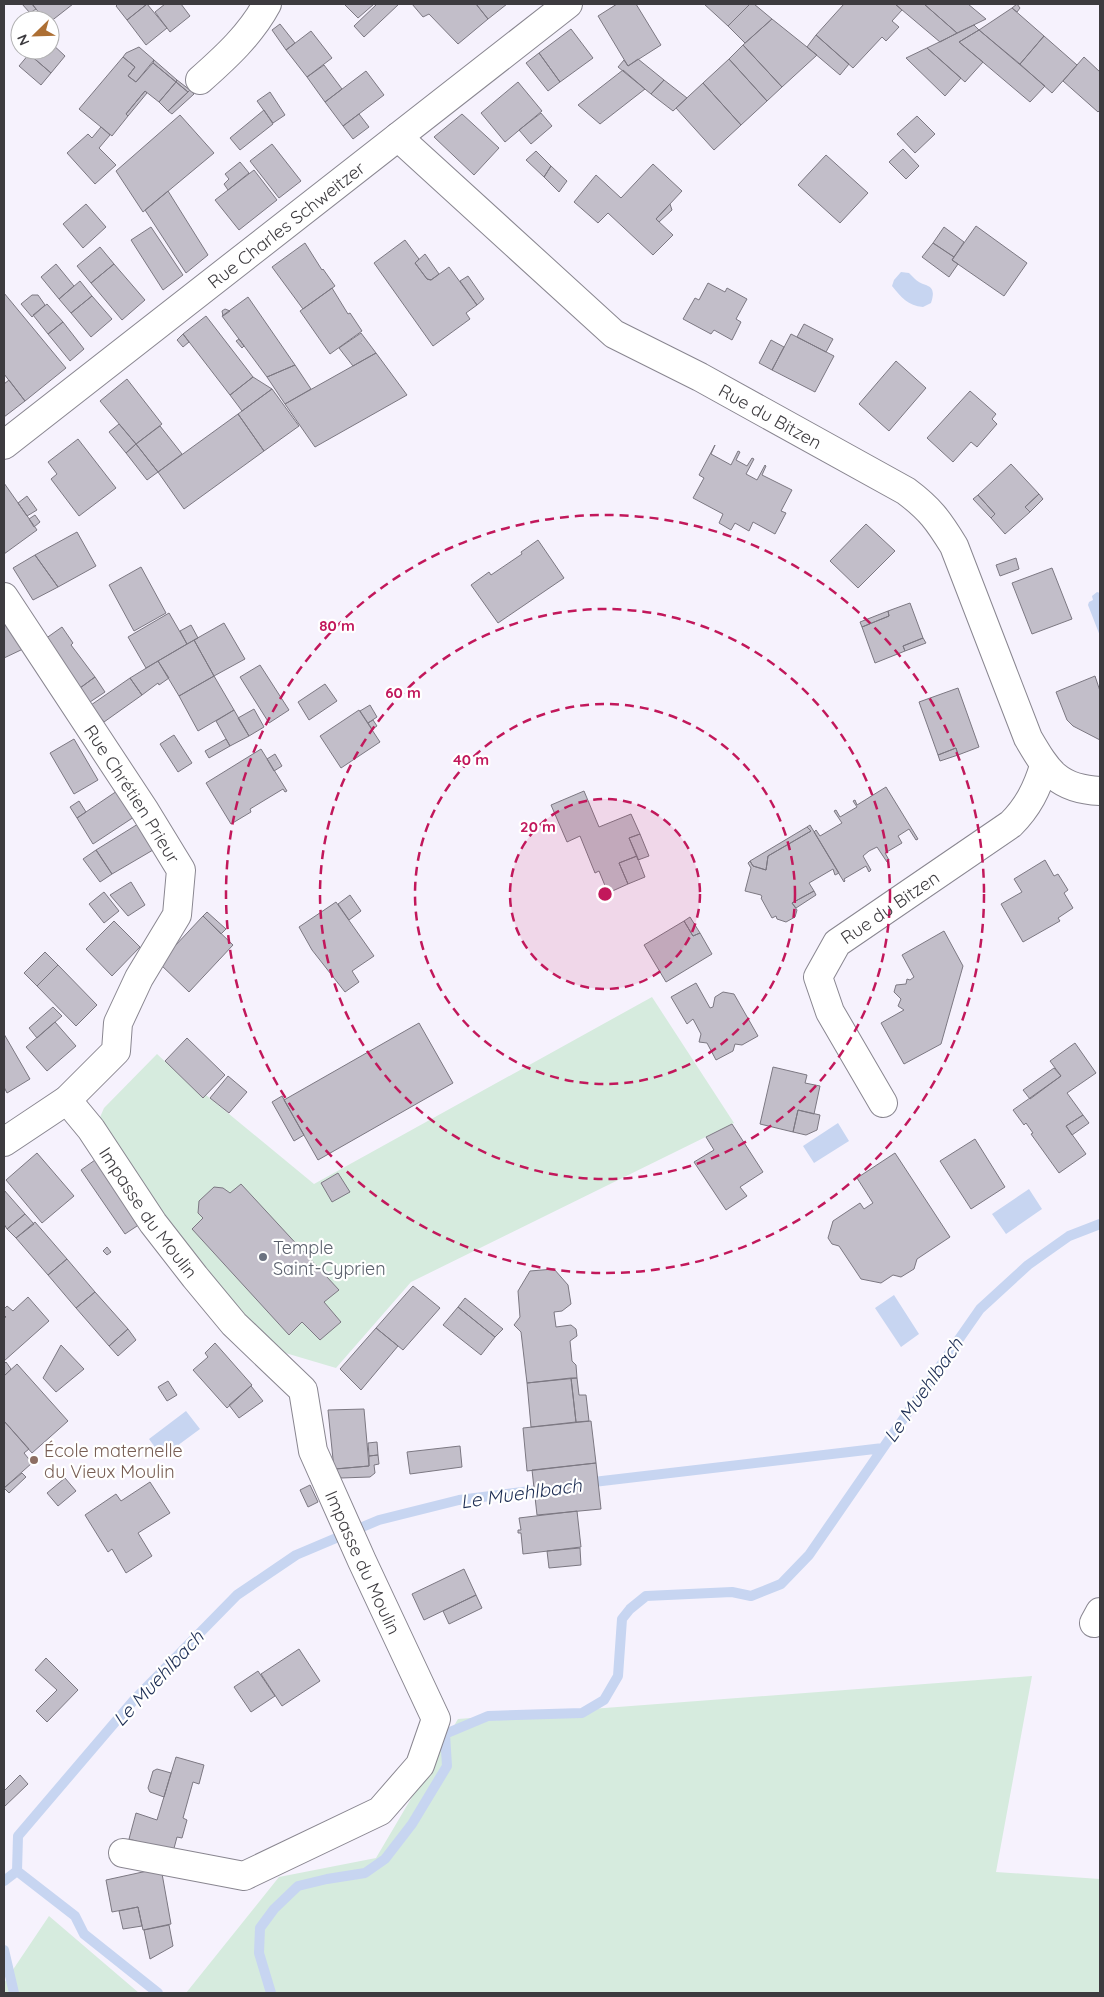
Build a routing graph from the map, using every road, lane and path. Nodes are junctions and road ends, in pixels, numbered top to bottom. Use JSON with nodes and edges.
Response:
{"nodes":[{"id":1,"x":267,"y":4,"type":"edge"},
{"id":2,"x":568,"y":4,"type":"edge"},
{"id":3,"x":200,"y":80,"type":"dead end"},
{"id":4,"x":398,"y":137,"type":"junction"},
{"id":5,"x":4,"y":445,"type":"edge"},
{"id":6,"x":4,"y":597,"type":"edge"},
{"id":7,"x":1044,"y":766,"type":"junction"},
{"id":8,"x":1100,"y":791,"type":"edge"},
{"id":9,"x":68,"y":1100,"type":"junction"},
{"id":10,"x":883,"y":1103,"type":"dead end"},
{"id":11,"x":4,"y":1142,"type":"edge"},
{"id":12,"x":123,"y":1853,"type":"dead end"}],
"edges":[{"from":1,"to":3,"type":"street"},
{"from":2,"to":4,"type":"street","name":"Rue Charles Schweitzer"},
{"from":4,"to":5,"type":"street","name":"Rue Charles Schweitzer"},
{"from":4,"to":7,"type":"street","name":"Rue du Bitzen"},
{"from":6,"to":9,"type":"street","name":"Rue Chrétien Prieur"},
{"from":7,"to":8,"type":"street","name":"Rue du Bitzen"},
{"from":7,"to":10,"type":"street","name":"Rue du Bitzen"},
{"from":9,"to":11,"type":"street","name":"Rue Chrétien Prieur"},
{"from":9,"to":12,"type":"street","name":"Impasse du Moulin"}]}
